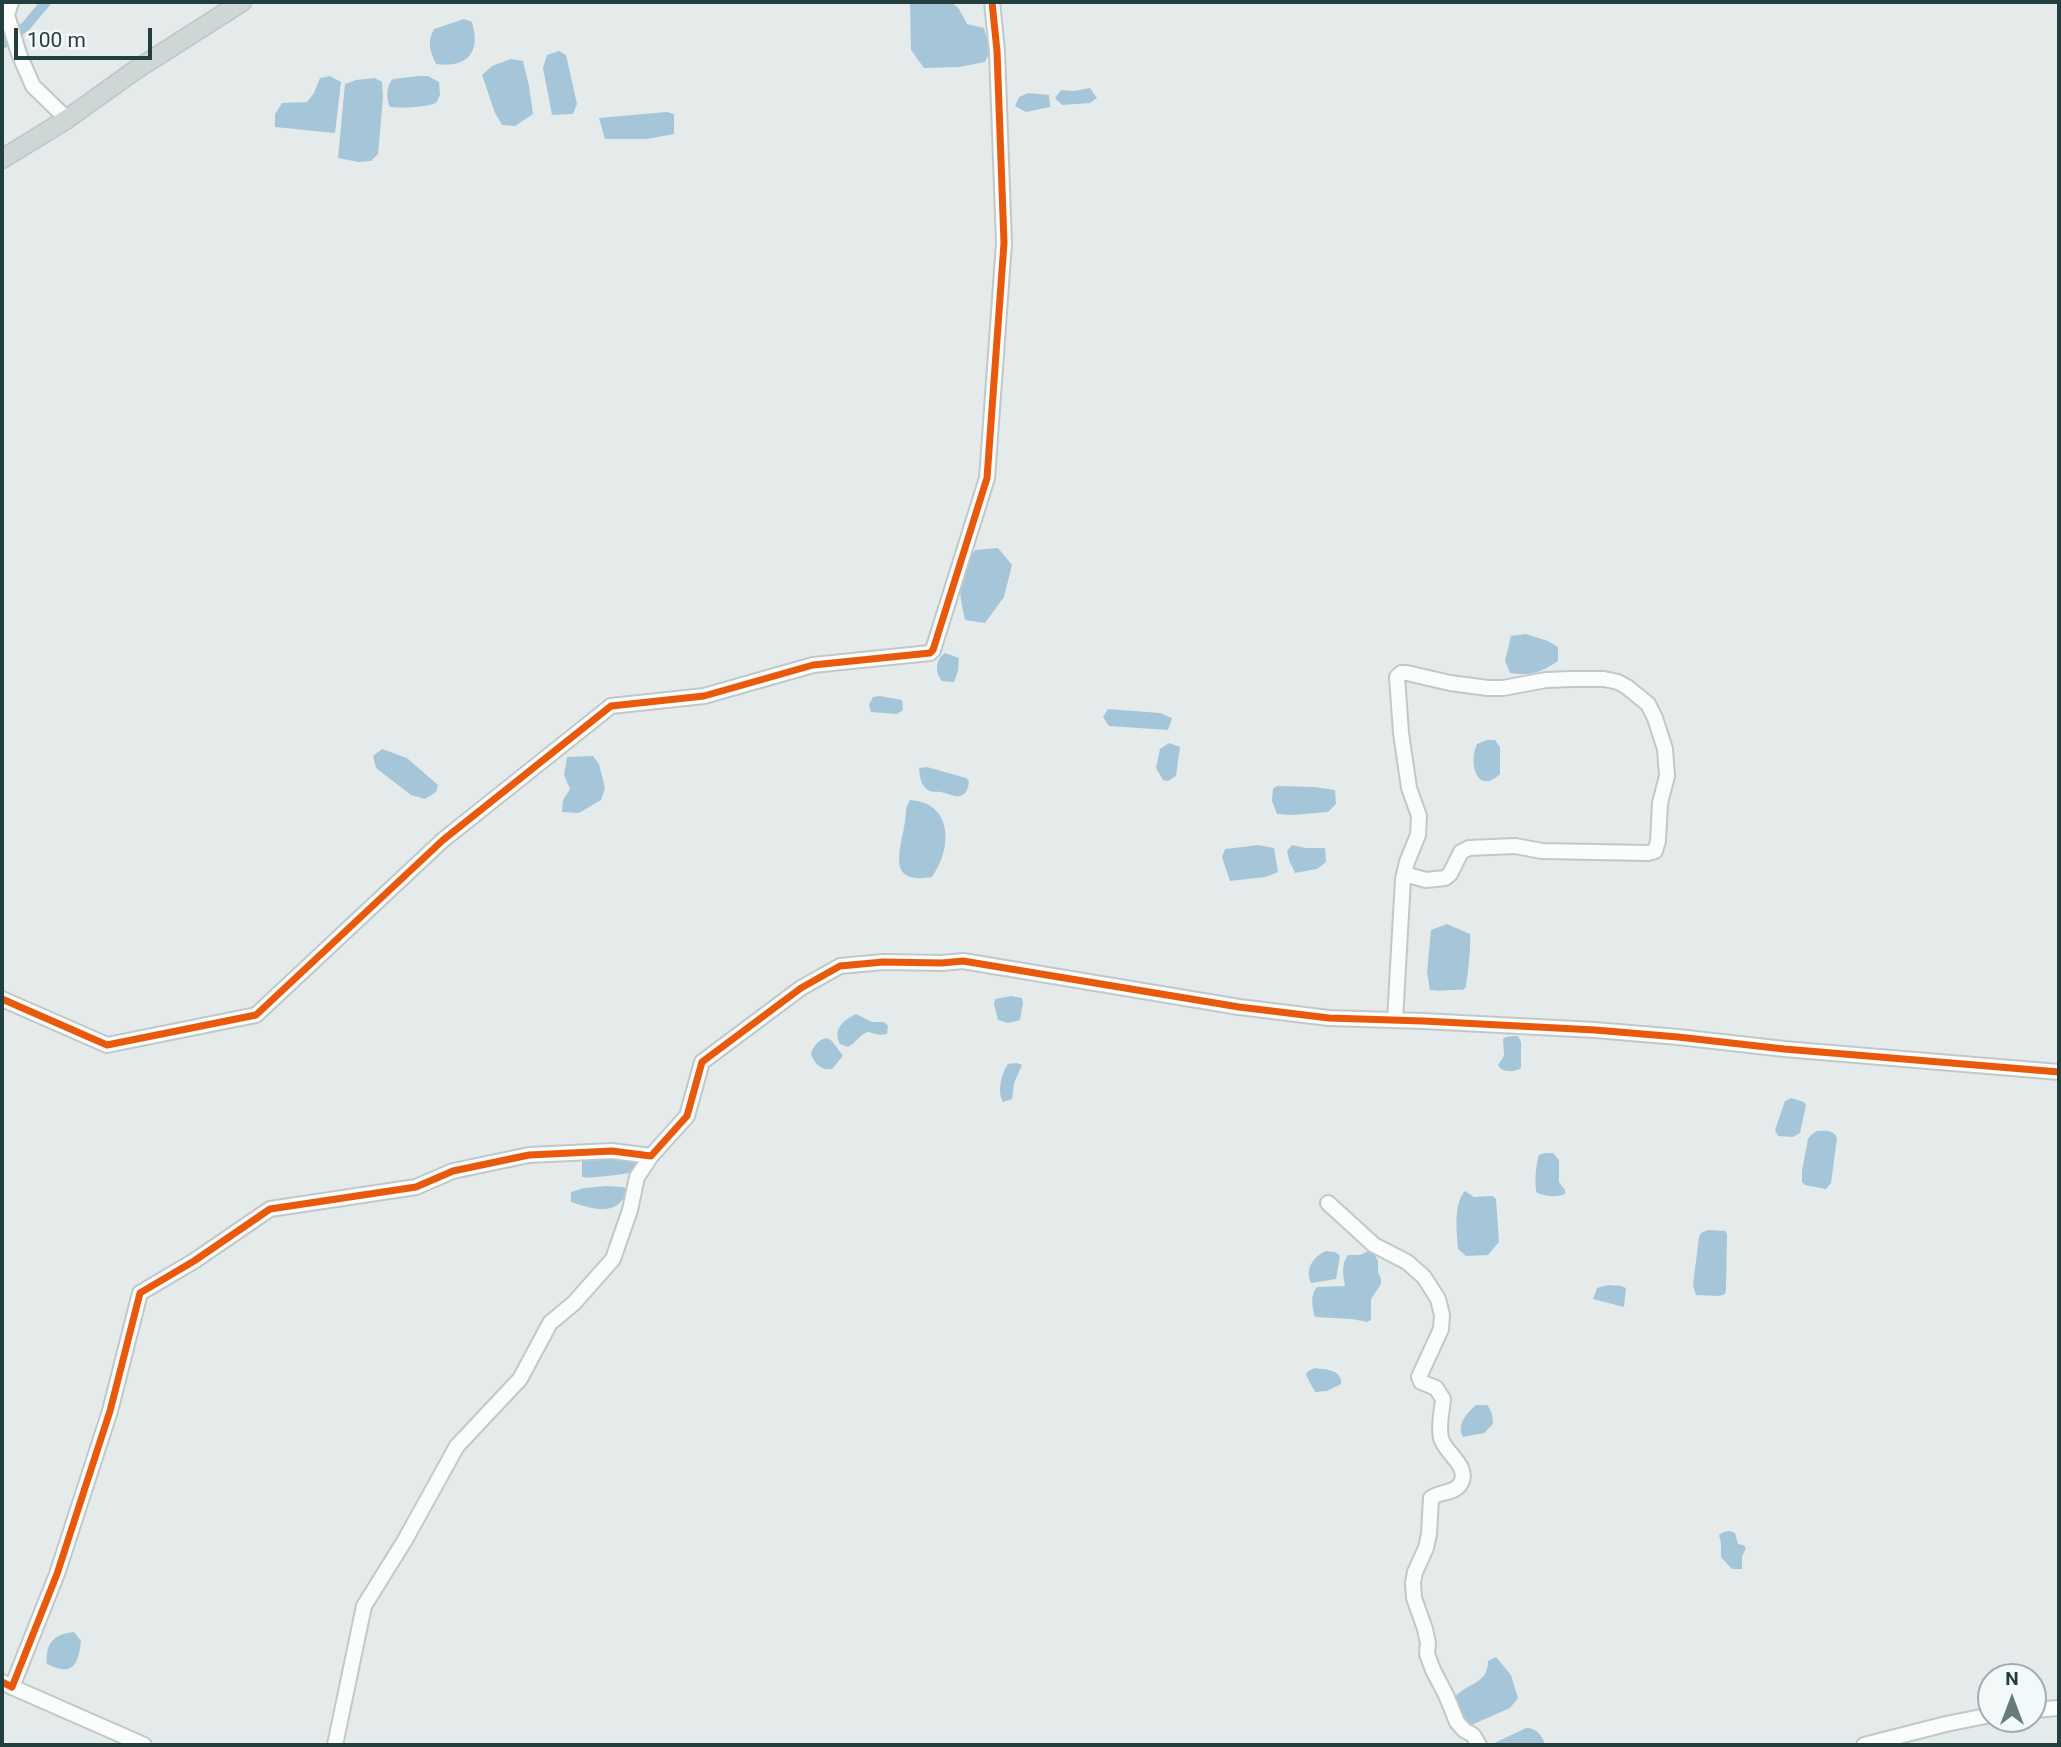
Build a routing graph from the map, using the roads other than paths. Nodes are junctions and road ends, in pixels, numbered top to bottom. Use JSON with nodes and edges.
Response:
{"nodes":[{"id":1,"x":242,"y":2,"type":"edge"},
{"id":2,"x":992,"y":2,"type":"edge"},
{"id":3,"x":9,"y":8,"type":"edge"},
{"id":4,"x":68,"y":119,"type":"junction"},
{"id":5,"x":2,"y":159,"type":"edge"},
{"id":6,"x":1404,"y":874,"type":"junction"},
{"id":7,"x":2,"y":999,"type":"edge"},
{"id":8,"x":1395,"y":1020,"type":"junction"},
{"id":9,"x":2059,"y":1072,"type":"edge"},
{"id":10,"x":651,"y":1156,"type":"junction"},
{"id":11,"x":1328,"y":1203,"type":"dead end"},
{"id":12,"x":7,"y":1685,"type":"edge"},
{"id":13,"x":1977,"y":1718,"type":"edge"},
{"id":14,"x":144,"y":1745,"type":"edge"},
{"id":15,"x":335,"y":1745,"type":"edge"},
{"id":16,"x":1479,"y":1745,"type":"edge"},
{"id":17,"x":1864,"y":1745,"type":"edge"}],
"edges":[{"from":1,"to":4,"type":"main road"},
{"from":2,"to":7,"type":"street"},
{"from":3,"to":4,"type":"street"},
{"from":4,"to":5,"type":"main road"},
{"from":6,"to":6,"type":"street"},
{"from":6,"to":8,"type":"street"},
{"from":8,"to":9,"type":"street"},
{"from":8,"to":10,"type":"street"},
{"from":10,"to":12,"type":"street"},
{"from":10,"to":15,"type":"street"},
{"from":11,"to":16,"type":"street"},
{"from":12,"to":14,"type":"street"},
{"from":13,"to":17,"type":"street"}]}
